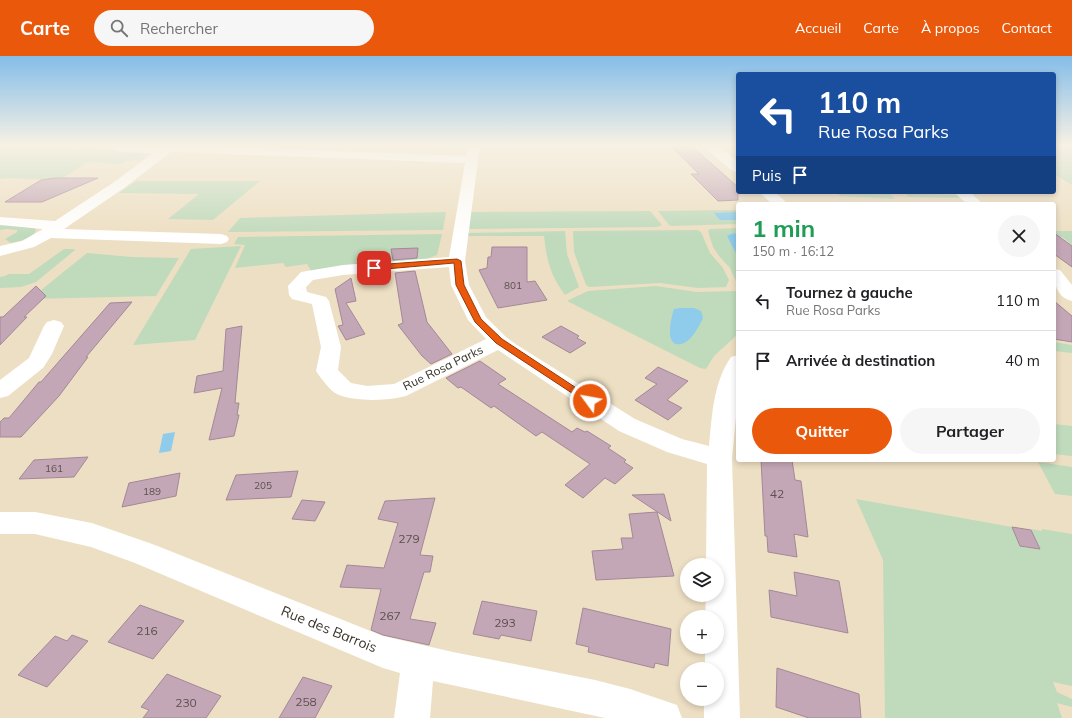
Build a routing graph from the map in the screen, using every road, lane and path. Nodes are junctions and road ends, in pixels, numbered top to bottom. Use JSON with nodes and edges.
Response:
{"nodes":[{"id":1,"x":131,"y":176,"type":"edge"},
{"id":2,"x":469,"y":176,"type":"edge"},
{"id":3,"x":768,"y":194,"type":"edge"},
{"id":4,"x":964,"y":194,"type":"edge"},
{"id":5,"x":778,"y":202,"type":"edge"},
{"id":6,"x":974,"y":202,"type":"edge"},
{"id":7,"x":0,"y":221,"type":"edge"},
{"id":8,"x":52,"y":230,"type":"junction"},
{"id":9,"x":221,"y":239,"type":"dead end"},
{"id":10,"x":0,"y":251,"type":"edge"},
{"id":11,"x":457,"y":261,"type":"junction"},
{"id":12,"x":1056,"y":276,"type":"edge"},
{"id":13,"x":1072,"y":296,"type":"edge"},
{"id":14,"x":54,"y":326,"type":"dead end"},
{"id":15,"x":499,"y":341,"type":"junction"},
{"id":16,"x":736,"y":366,"type":"edge"},
{"id":17,"x":0,"y":391,"type":"edge"},
{"id":18,"x":720,"y":458,"type":"junction"},
{"id":19,"x":0,"y":523,"type":"edge"},
{"id":20,"x":420,"y":663,"type":"junction"},
{"id":21,"x":412,"y":718,"type":"edge"},
{"id":22,"x":664,"y":718,"type":"edge"},
{"id":23,"x":722,"y":718,"type":"edge"}],
"edges":[{"from":1,"to":8,"type":"street"},
{"from":2,"to":11,"type":"street"},
{"from":3,"to":5,"type":"street"},
{"from":4,"to":6,"type":"street"},
{"from":7,"to":8,"type":"street"},
{"from":8,"to":9,"type":"street"},
{"from":8,"to":10,"type":"street"},
{"from":11,"to":15,"type":"street"},
{"from":11,"to":15,"type":"street","name":"Rue Rosa Parks"},
{"from":12,"to":13,"type":"street"},
{"from":14,"to":17,"type":"street"},
{"from":15,"to":18,"type":"street"},
{"from":16,"to":18,"type":"street"},
{"from":18,"to":23,"type":"street"},
{"from":19,"to":20,"type":"street","name":"Rue des Barrois"},
{"from":20,"to":21,"type":"street"},
{"from":20,"to":22,"type":"street","name":"Rue des Barrois"}]}
